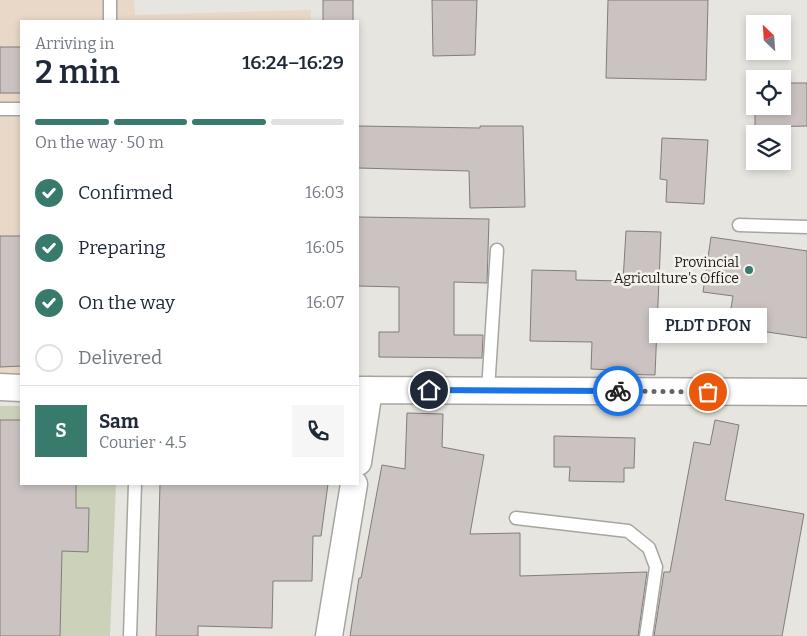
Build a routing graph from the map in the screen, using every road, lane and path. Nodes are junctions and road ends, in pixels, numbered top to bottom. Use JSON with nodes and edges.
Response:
{"nodes":[{"id":1,"x":110,"y":0,"type":"edge"},
{"id":2,"x":110,"y":20,"type":"edge"},
{"id":3,"x":0,"y":109,"type":"edge"},
{"id":4,"x":20,"y":109,"type":"edge"},
{"id":5,"x":739,"y":225,"type":"dead end"},
{"id":6,"x":807,"y":228,"type":"edge"},
{"id":7,"x":497,"y":250,"type":"dead end"},
{"id":8,"x":0,"y":388,"type":"edge"},
{"id":9,"x":20,"y":388,"type":"edge"},
{"id":10,"x":363,"y":390,"type":"edge"},
{"id":11,"x":488,"y":390,"type":"junction"},
{"id":12,"x":807,"y":392,"type":"edge"},
{"id":13,"x":359,"y":448,"type":"edge"},
{"id":14,"x":135,"y":485,"type":"edge"},
{"id":15,"x":354,"y":485,"type":"edge"},
{"id":16,"x":516,"y":518,"type":"dead end"},
{"id":17,"x":130,"y":636,"type":"edge"},
{"id":18,"x":329,"y":636,"type":"edge"},
{"id":19,"x":646,"y":636,"type":"edge"}],
"edges":[{"from":1,"to":2,"type":"lane"},
{"from":3,"to":4,"type":"lane"},
{"from":5,"to":6,"type":"lane"},
{"from":7,"to":11,"type":"lane"},
{"from":8,"to":9,"type":"street"},
{"from":10,"to":11,"type":"street"},
{"from":10,"to":13,"type":"street"},
{"from":11,"to":12,"type":"street"},
{"from":14,"to":17,"type":"lane"},
{"from":15,"to":18,"type":"street"},
{"from":16,"to":19,"type":"lane"}]}
